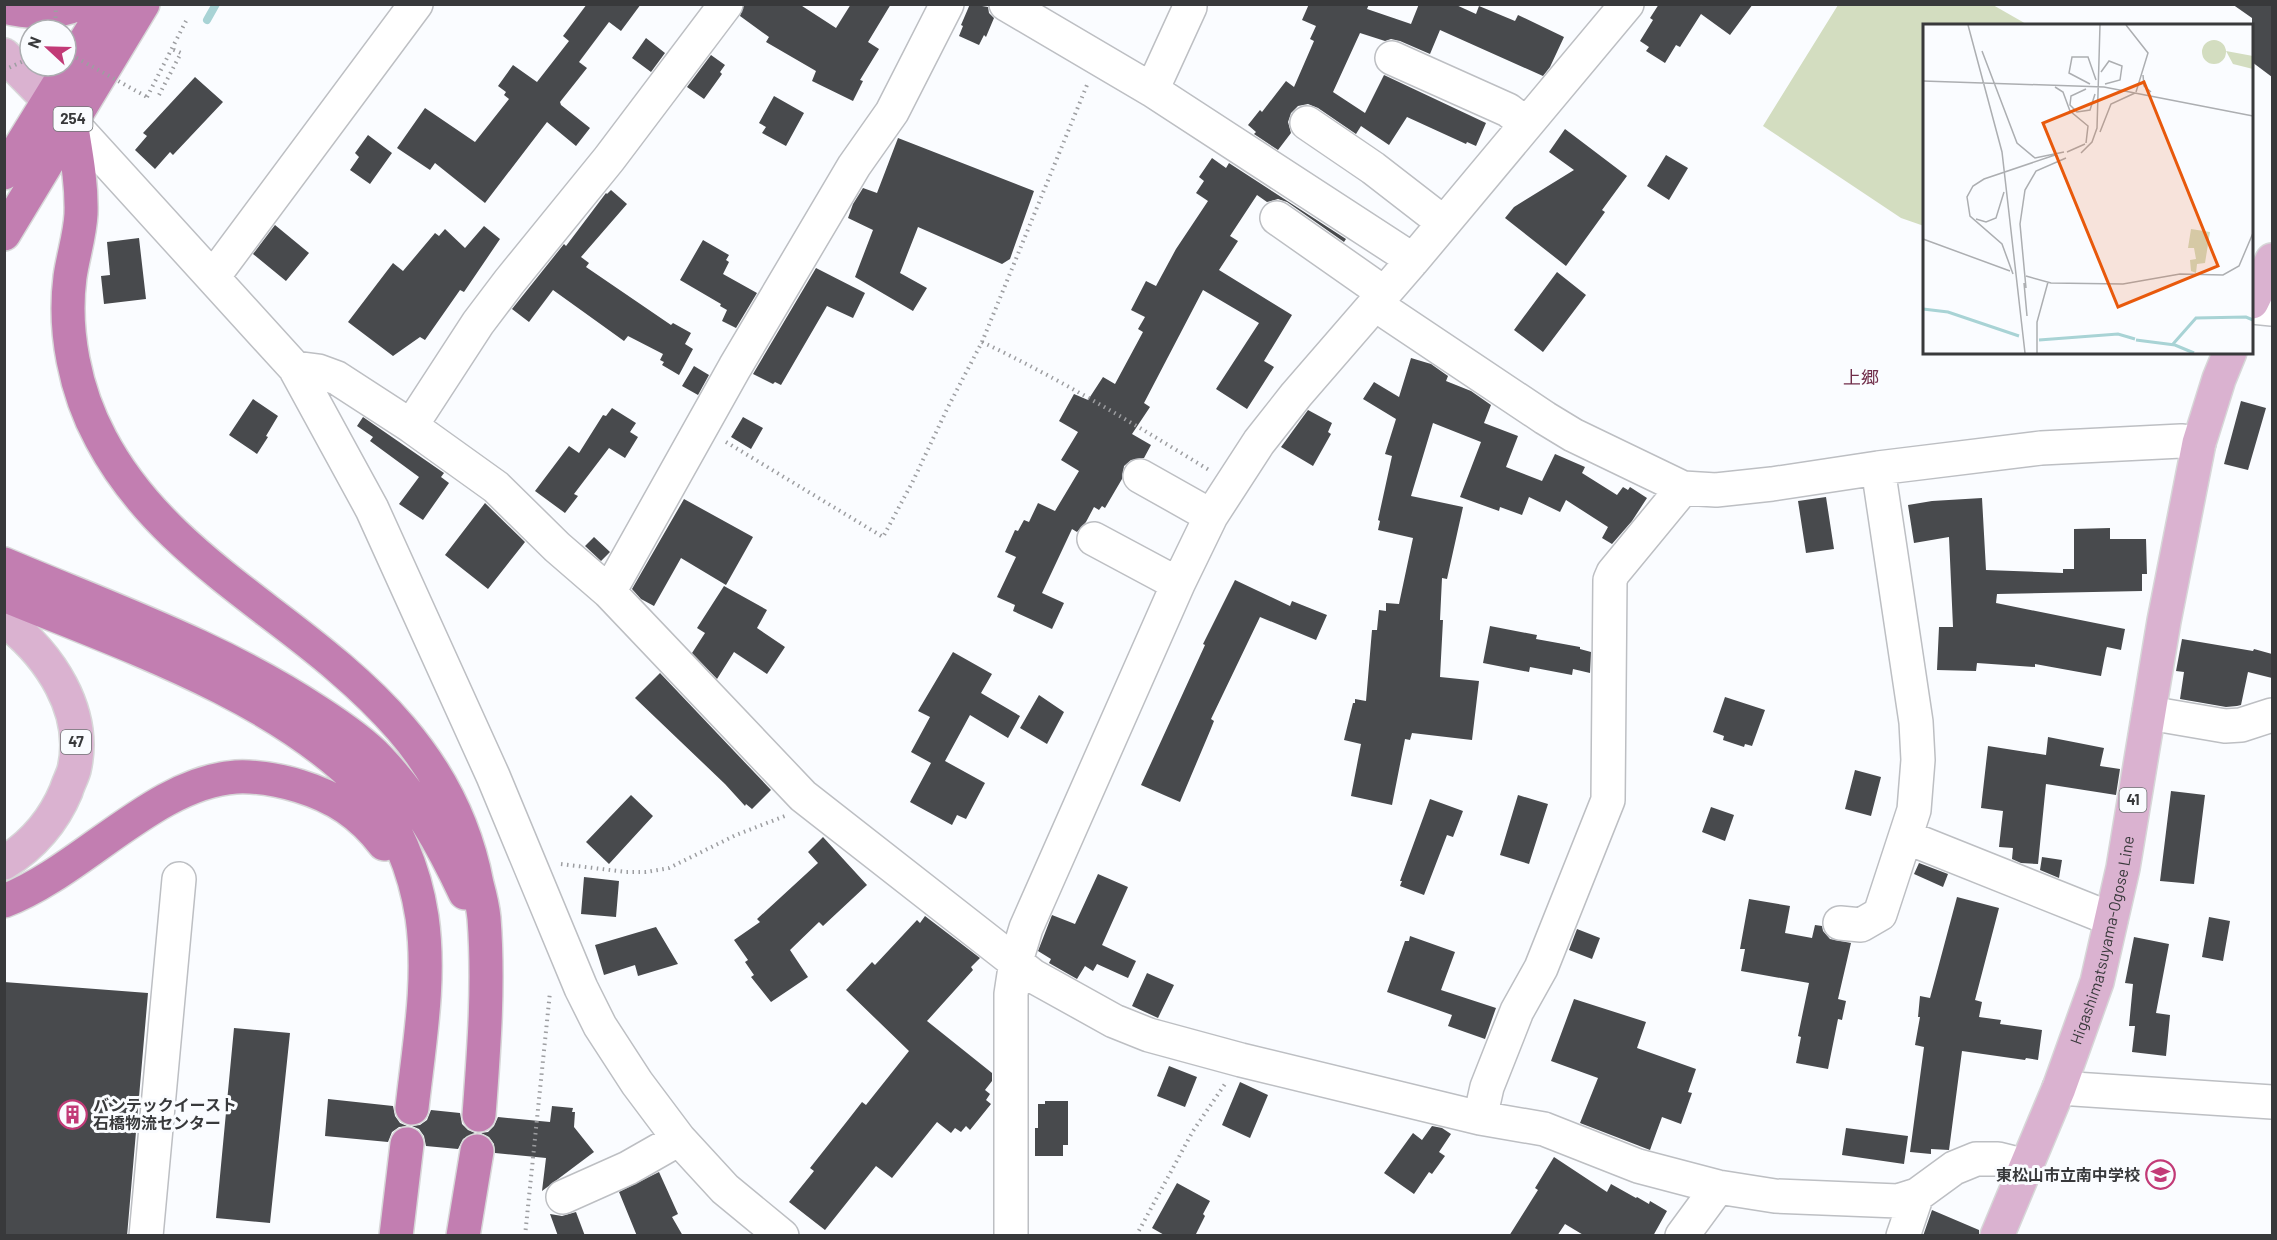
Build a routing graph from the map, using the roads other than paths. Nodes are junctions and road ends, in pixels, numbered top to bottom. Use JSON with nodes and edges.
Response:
{"nodes":[{"id":1,"x":78,"y":4,"type":"edge"},
{"id":2,"x":108,"y":4,"type":"edge"},
{"id":3,"x":143,"y":4,"type":"edge"},
{"id":4,"x":416,"y":4,"type":"edge"},
{"id":5,"x":726,"y":4,"type":"edge"},
{"id":6,"x":947,"y":4,"type":"edge"},
{"id":7,"x":1006,"y":4,"type":"edge"},
{"id":8,"x":1190,"y":4,"type":"edge"},
{"id":9,"x":1626,"y":4,"type":"edge"},
{"id":10,"x":4,"y":8,"type":"edge"},
{"id":11,"x":4,"y":55,"type":"edge"},
{"id":12,"x":1392,"y":58,"type":"dead end"},
{"id":13,"x":1152,"y":90,"type":"junction"},
{"id":14,"x":47,"y":100,"type":"junction"},
{"id":15,"x":71,"y":122,"type":"junction"},
{"id":16,"x":1307,"y":123,"type":"dead end"},
{"id":17,"x":1526,"y":124,"type":"junction"},
{"id":18,"x":4,"y":173,"type":"edge"},
{"id":19,"x":1277,"y":218,"type":"dead end"},
{"id":20,"x":1444,"y":223,"type":"junction"},
{"id":21,"x":4,"y":234,"type":"edge"},
{"id":22,"x":1413,"y":260,"type":"junction"},
{"id":23,"x":2272,"y":260,"type":"edge"},
{"id":24,"x":213,"y":277,"type":"junction"},
{"id":25,"x":1380,"y":298,"type":"junction"},
{"id":26,"x":2253,"y":300,"type":"edge"},
{"id":27,"x":2253,"y":307,"type":"edge"},
{"id":28,"x":2272,"y":309,"type":"edge"},
{"id":29,"x":2229,"y":354,"type":"edge"},
{"id":30,"x":296,"y":368,"type":"junction"},
{"id":31,"x":411,"y":426,"type":"junction"},
{"id":32,"x":2199,"y":443,"type":"junction"},
{"id":33,"x":1878,"y":468,"type":"junction"},
{"id":34,"x":1140,"y":476,"type":"dead end"},
{"id":35,"x":1683,"y":488,"type":"junction"},
{"id":36,"x":1211,"y":516,"type":"junction"},
{"id":37,"x":1094,"y":540,"type":"dead end"},
{"id":38,"x":4,"y":564,"type":"edge"},
{"id":39,"x":1178,"y":584,"type":"junction"},
{"id":40,"x":609,"y":592,"type":"junction"},
{"id":41,"x":4,"y":595,"type":"edge"},
{"id":42,"x":4,"y":620,"type":"edge"},
{"id":43,"x":2149,"y":713,"type":"junction"},
{"id":44,"x":2272,"y":715,"type":"edge"},
{"id":45,"x":1906,"y":837,"type":"junction"},
{"id":46,"x":4,"y":863,"type":"edge"},
{"id":47,"x":179,"y":879,"type":"dead end"},
{"id":48,"x":4,"y":901,"type":"edge"},
{"id":49,"x":422,"y":917,"type":"junction"},
{"id":50,"x":2111,"y":919,"type":"junction"},
{"id":51,"x":1840,"y":923,"type":"dead end"},
{"id":52,"x":1016,"y":961,"type":"junction"},
{"id":53,"x":486,"y":972,"type":"junction"},
{"id":54,"x":2059,"y":1088,"type":"junction"},
{"id":55,"x":2272,"y":1102,"type":"edge"},
{"id":56,"x":412,"y":1108,"type":"dead end"},
{"id":57,"x":479,"y":1115,"type":"dead end"},
{"id":58,"x":1480,"y":1118,"type":"junction"},
{"id":59,"x":679,"y":1139,"type":"junction"},
{"id":60,"x":407,"y":1144,"type":"dead end"},
{"id":61,"x":477,"y":1151,"type":"dead end"},
{"id":62,"x":2026,"y":1166,"type":"junction"},
{"id":63,"x":1718,"y":1187,"type":"junction"},
{"id":64,"x":1917,"y":1195,"type":"junction"},
{"id":65,"x":563,"y":1197,"type":"dead end"},
{"id":66,"x":778,"y":1234,"type":"edge"},
{"id":67,"x":146,"y":1236,"type":"edge"},
{"id":68,"x":396,"y":1236,"type":"edge"},
{"id":69,"x":463,"y":1236,"type":"edge"},
{"id":70,"x":1011,"y":1236,"type":"edge"},
{"id":71,"x":1682,"y":1236,"type":"edge"},
{"id":72,"x":1903,"y":1236,"type":"edge"},
{"id":73,"x":1997,"y":1236,"type":"edge"}],
"edges":[{"from":1,"to":10,"type":"highway"},
{"from":2,"to":14,"type":"highway","number":"254"},
{"from":3,"to":15,"type":"highway","number":"254"},
{"from":4,"to":24,"type":"street"},
{"from":5,"to":31,"type":"street"},
{"from":6,"to":40,"type":"street"},
{"from":7,"to":13,"type":"street"},
{"from":8,"to":13,"type":"street"},
{"from":9,"to":17,"type":"street"},
{"from":11,"to":14,"type":"main road"},
{"from":12,"to":17,"type":"street"},
{"from":13,"to":22,"type":"street"},
{"from":14,"to":15,"type":"main road"},
{"from":14,"to":18,"type":"highway","number":"254"},
{"from":15,"to":21,"type":"highway","number":"254"},
{"from":15,"to":24,"type":"street"},
{"from":15,"to":53,"type":"highway"},
{"from":16,"to":20,"type":"street"},
{"from":17,"to":20,"type":"street"},
{"from":19,"to":25,"type":"street"},
{"from":20,"to":22,"type":"street"},
{"from":22,"to":25,"type":"street"},
{"from":23,"to":26,"type":"main road"},
{"from":24,"to":30,"type":"street"},
{"from":25,"to":35,"type":"street"},
{"from":25,"to":36,"type":"street"},
{"from":27,"to":28,"type":"street"},
{"from":29,"to":32,"type":"main road","name":"Higashimatsuyama-Ogose Line","number":"41"},
{"from":30,"to":31,"type":"street"},
{"from":30,"to":59,"type":"street"},
{"from":31,"to":40,"type":"street"},
{"from":32,"to":33,"type":"street"},
{"from":32,"to":43,"type":"main road","name":"Higashimatsuyama-Ogose Line","number":"41"},
{"from":33,"to":35,"type":"street"},
{"from":33,"to":45,"type":"street"},
{"from":34,"to":36,"type":"street"},
{"from":35,"to":58,"type":"street"},
{"from":36,"to":39,"type":"street"},
{"from":37,"to":39,"type":"street"},
{"from":38,"to":53,"type":"highway"},
{"from":39,"to":52,"type":"street"},
{"from":40,"to":52,"type":"street"},
{"from":41,"to":49,"type":"highway"},
{"from":42,"to":46,"type":"main road","number":"47"},
{"from":43,"to":44,"type":"street"},
{"from":43,"to":50,"type":"main road","name":"Higashimatsuyama-Ogose Line","number":"41"},
{"from":45,"to":50,"type":"street"},
{"from":45,"to":51,"type":"street"},
{"from":47,"to":67,"type":"street"},
{"from":48,"to":49,"type":"highway"},
{"from":49,"to":56,"type":"highway"},
{"from":50,"to":54,"type":"main road","name":"Higashimatsuyama-Ogose Line","number":"41"},
{"from":52,"to":58,"type":"street"},
{"from":52,"to":70,"type":"street"},
{"from":53,"to":57,"type":"highway"},
{"from":54,"to":55,"type":"street"},
{"from":54,"to":62,"type":"main road","name":"Higashimatsuyama-Ogose Line","number":"41"},
{"from":58,"to":63,"type":"street"},
{"from":59,"to":65,"type":"street"},
{"from":59,"to":66,"type":"street"},
{"from":60,"to":68,"type":"highway"},
{"from":61,"to":69,"type":"highway"},
{"from":62,"to":64,"type":"street"},
{"from":62,"to":73,"type":"main road","name":"Higashimatsuyama-Ogose Line","number":"41"},
{"from":63,"to":64,"type":"street"},
{"from":63,"to":71,"type":"street"},
{"from":64,"to":72,"type":"street"}]}
